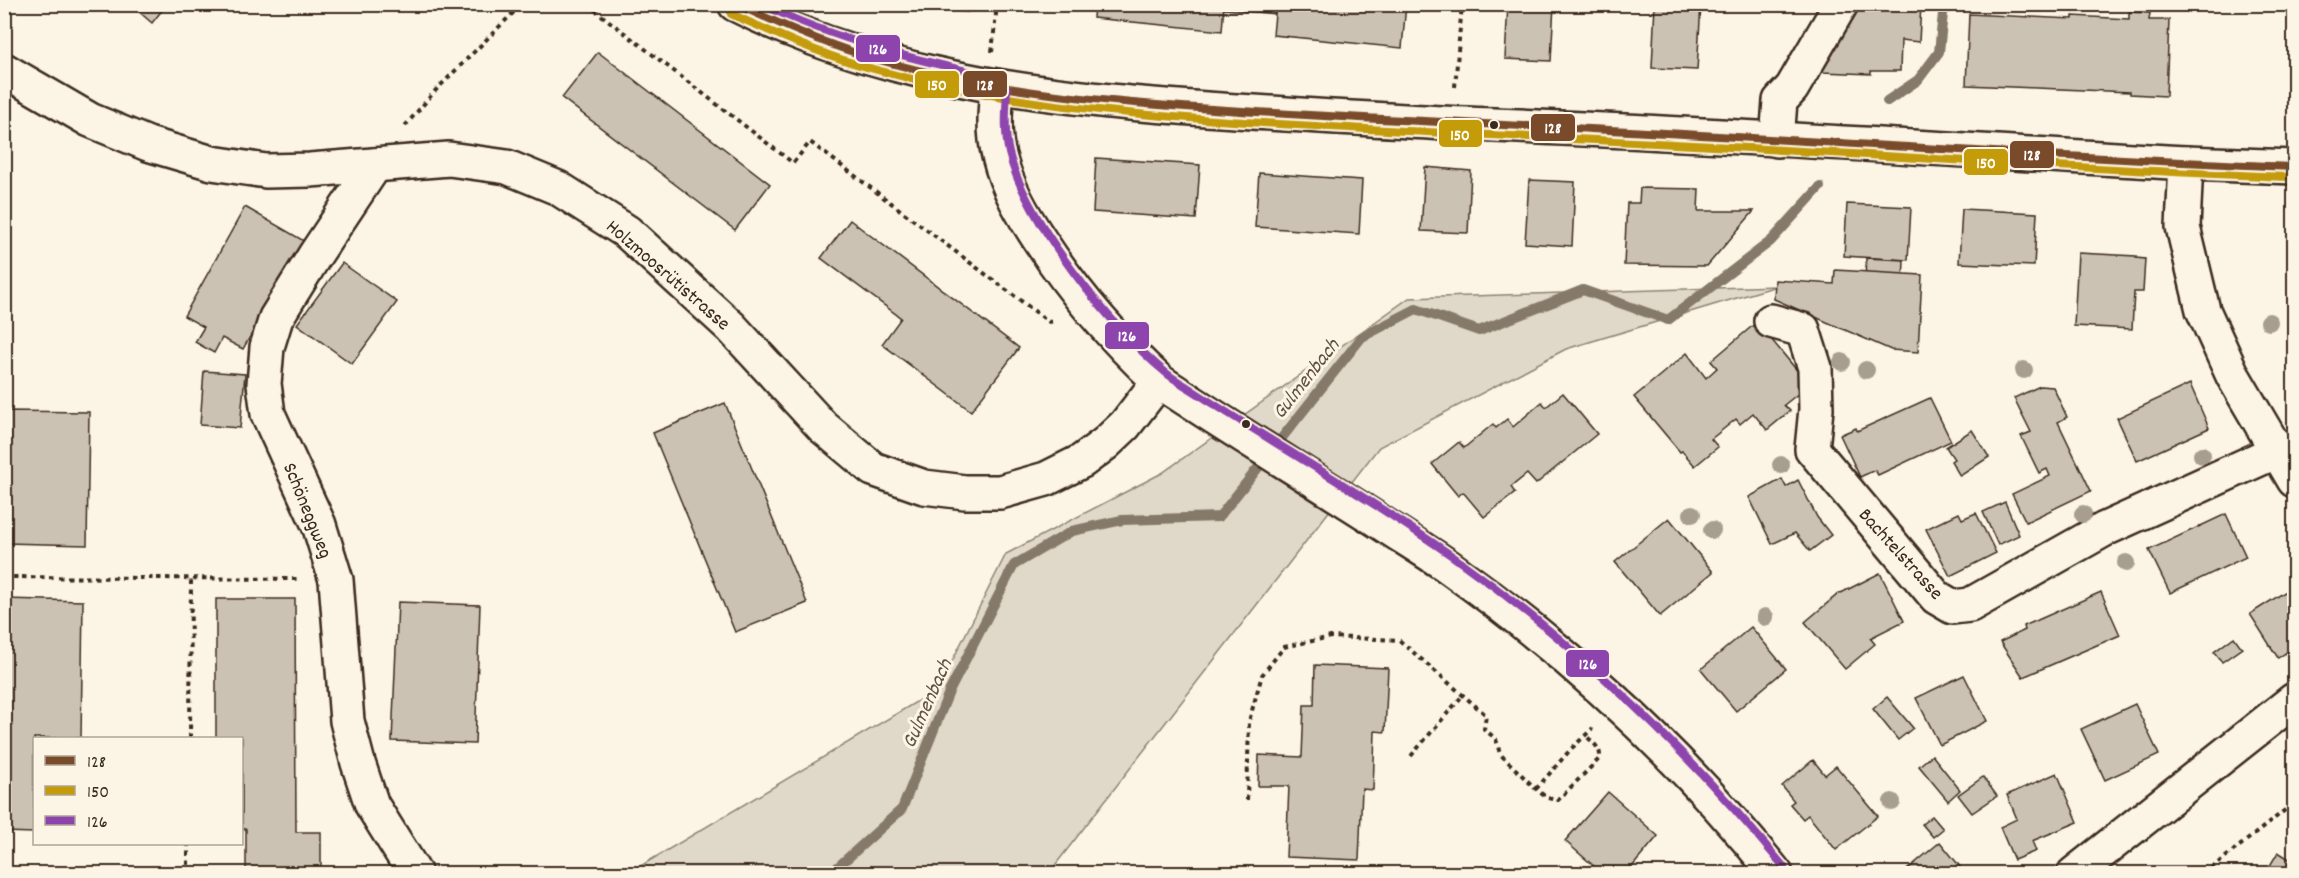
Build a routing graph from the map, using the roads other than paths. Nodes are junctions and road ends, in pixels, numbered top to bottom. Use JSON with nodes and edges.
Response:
{"nodes":[{"id":1,"x":735,"y":4,"type":"edge"},
{"id":2,"x":1841,"y":4,"type":"edge"},
{"id":3,"x":4,"y":70,"type":"edge"},
{"id":4,"x":997,"y":88,"type":"junction"},
{"id":5,"x":1777,"y":140,"type":"junction"},
{"id":6,"x":2186,"y":163,"type":"junction"},
{"id":7,"x":375,"y":165,"type":"junction"},
{"id":8,"x":2295,"y":167,"type":"edge"},
{"id":9,"x":1771,"y":321,"type":"dead end"},
{"id":10,"x":1159,"y":381,"type":"junction"},
{"id":11,"x":2277,"y":451,"type":"junction"},
{"id":12,"x":2295,"y":480,"type":"edge"},
{"id":13,"x":2295,"y":700,"type":"edge"},
{"id":14,"x":415,"y":873,"type":"edge"},
{"id":15,"x":1776,"y":873,"type":"edge"},
{"id":16,"x":2074,"y":873,"type":"edge"}],
"edges":[{"from":1,"to":4,"type":"street"},
{"from":2,"to":5,"type":"street"},
{"from":3,"to":7,"type":"street","name":"Holzmoosrütistrasse"},
{"from":4,"to":5,"type":"street"},
{"from":4,"to":10,"type":"street"},
{"from":5,"to":6,"type":"street"},
{"from":6,"to":8,"type":"street"},
{"from":6,"to":11,"type":"street"},
{"from":7,"to":10,"type":"street","name":"Holzmoosrütistrasse"},
{"from":7,"to":14,"type":"street","name":"Schöneggweg"},
{"from":9,"to":11,"type":"street","name":"Bachtelstrasse"},
{"from":10,"to":15,"type":"street"},
{"from":11,"to":12,"type":"street"},
{"from":13,"to":16,"type":"street"}]}
